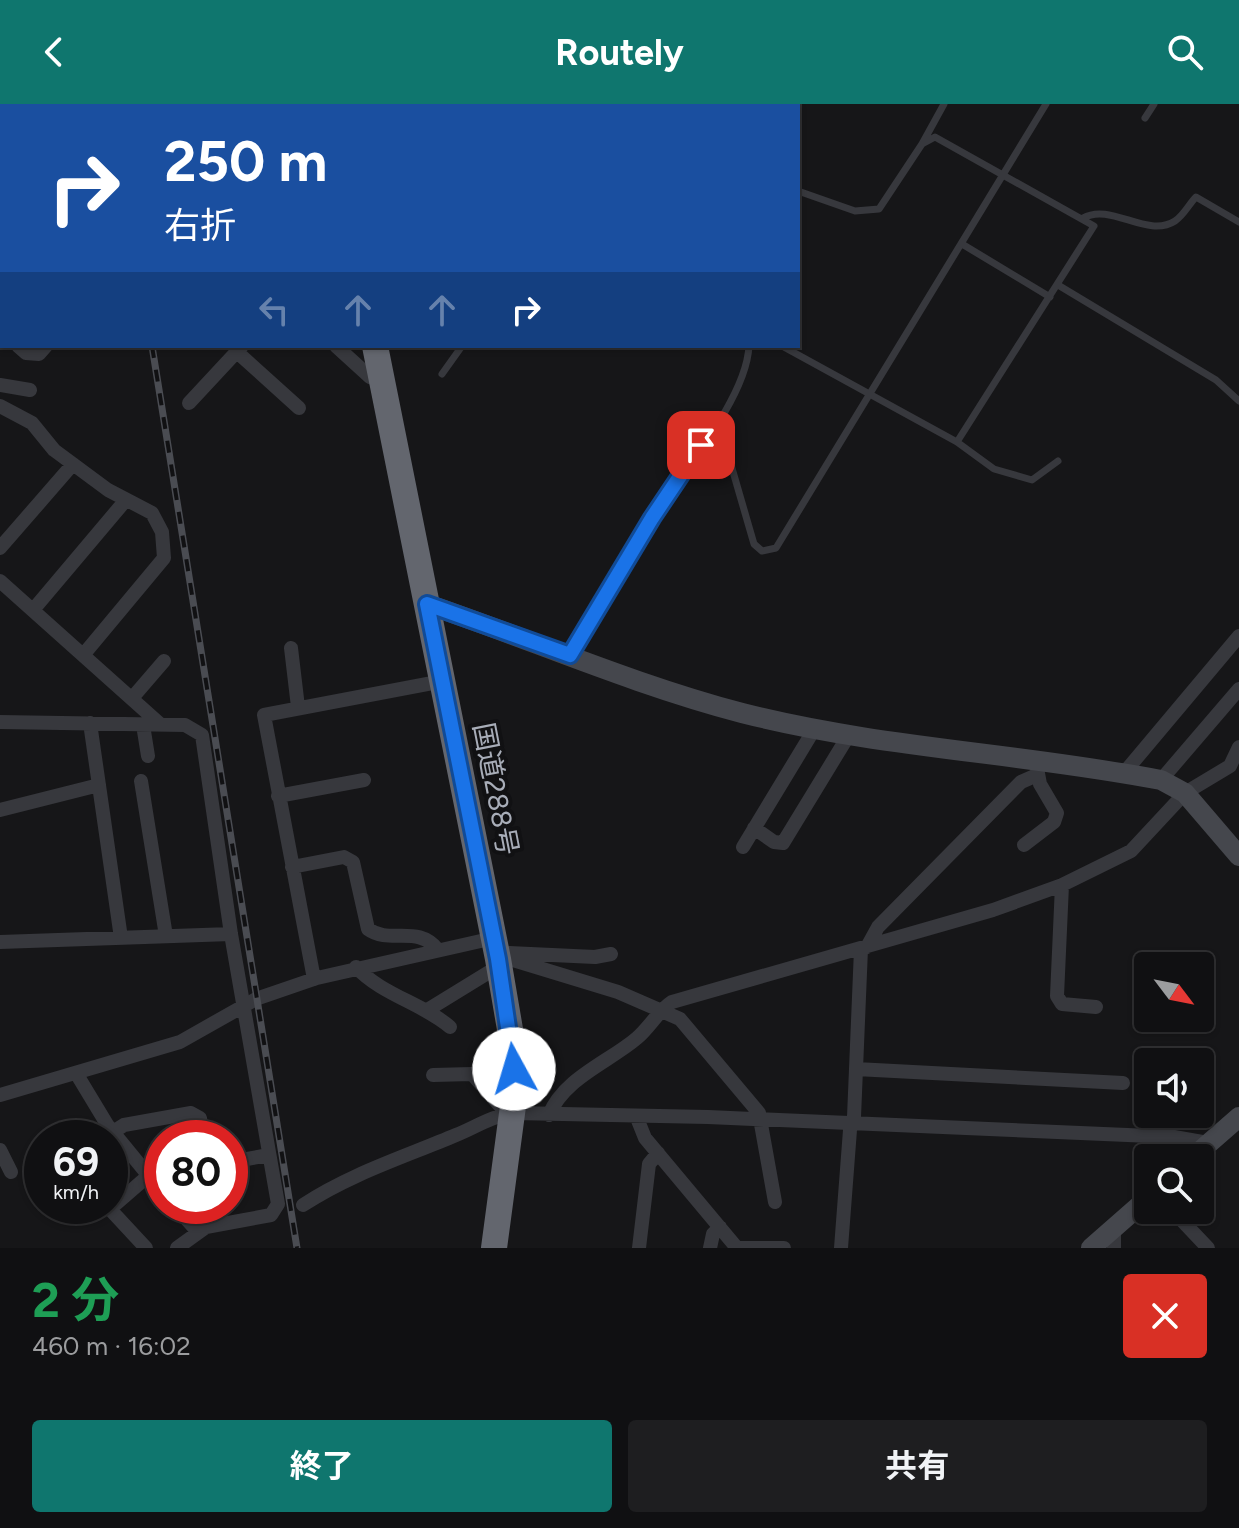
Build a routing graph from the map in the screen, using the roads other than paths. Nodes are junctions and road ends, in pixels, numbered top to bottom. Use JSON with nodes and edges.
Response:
{"nodes":[{"id":1,"x":944,"y":104,"type":"edge"},
{"id":2,"x":1046,"y":104,"type":"edge"},
{"id":3,"x":1154,"y":104,"type":"edge"},
{"id":4,"x":1145,"y":118,"type":"dead end"},
{"id":5,"x":922,"y":144,"type":"junction"},
{"id":6,"x":1003,"y":176,"type":"junction"},
{"id":7,"x":800,"y":192,"type":"edge"},
{"id":8,"x":1083,"y":218,"type":"junction"},
{"id":9,"x":1239,"y":222,"type":"edge"},
{"id":10,"x":962,"y":244,"type":"junction"},
{"id":11,"x":1058,"y":285,"type":"junction"},
{"id":12,"x":1050,"y":297,"type":"junction"},
{"id":13,"x":20,"y":348,"type":"edge"},
{"id":14,"x":44,"y":348,"type":"edge"},
{"id":15,"x":338,"y":348,"type":"edge"},
{"id":16,"x":375,"y":348,"type":"edge"},
{"id":17,"x":461,"y":348,"type":"edge"},
{"id":18,"x":749,"y":348,"type":"edge"},
{"id":19,"x":785,"y":348,"type":"edge"},
{"id":20,"x":240,"y":349,"type":"edge"},
{"id":21,"x":442,"y":374,"type":"dead end"},
{"id":22,"x":382,"y":381,"type":"junction"},
{"id":23,"x":0,"y":385,"type":"edge"},
{"id":24,"x":30,"y":390,"type":"dead end"},
{"id":25,"x":870,"y":397,"type":"junction"},
{"id":26,"x":1239,"y":401,"type":"edge"},
{"id":27,"x":189,"y":403,"type":"dead end"},
{"id":28,"x":0,"y":406,"type":"edge"},
{"id":29,"x":299,"y":408,"type":"dead end"},
{"id":30,"x":718,"y":420,"type":"junction"},
{"id":31,"x":957,"y":442,"type":"junction"},
{"id":32,"x":1058,"y":461,"type":"dead end"},
{"id":33,"x":73,"y":464,"type":"junction"},
{"id":34,"x":125,"y":501,"type":"junction"},
{"id":35,"x":0,"y":548,"type":"edge"},
{"id":36,"x":0,"y":581,"type":"edge"},
{"id":37,"x":427,"y":604,"type":"junction"},
{"id":38,"x":33,"y":610,"type":"junction"},
{"id":39,"x":1239,"y":636,"type":"edge"},
{"id":40,"x":291,"y":648,"type":"dead end"},
{"id":41,"x":84,"y":654,"type":"junction"},
{"id":42,"x":570,"y":655,"type":"junction"},
{"id":43,"x":164,"y":661,"type":"dead end"},
{"id":44,"x":443,"y":681,"type":"junction"},
{"id":45,"x":1239,"y":689,"type":"edge"},
{"id":46,"x":133,"y":697,"type":"junction"},
{"id":47,"x":298,"y":707,"type":"junction"},
{"id":48,"x":0,"y":722,"type":"edge"},
{"id":49,"x":90,"y":723,"type":"junction"},
{"id":50,"x":143,"y":725,"type":"junction"},
{"id":51,"x":161,"y":725,"type":"junction"},
{"id":52,"x":815,"y":728,"type":"junction"},
{"id":53,"x":850,"y":733,"type":"junction"},
{"id":54,"x":1239,"y":747,"type":"edge"},
{"id":55,"x":148,"y":756,"type":"dead end"},
{"id":56,"x":1038,"y":767,"type":"junction"},
{"id":57,"x":1124,"y":773,"type":"junction"},
{"id":58,"x":364,"y":780,"type":"dead end"},
{"id":59,"x":1161,"y":780,"type":"junction"},
{"id":60,"x":141,"y":781,"type":"dead end"},
{"id":61,"x":99,"y":785,"type":"junction"},
{"id":62,"x":1185,"y":793,"type":"junction"},
{"id":63,"x":278,"y":796,"type":"junction"},
{"id":64,"x":0,"y":810,"type":"edge"},
{"id":65,"x":754,"y":828,"type":"junction"},
{"id":66,"x":1024,"y":845,"type":"dead end"},
{"id":67,"x":743,"y":847,"type":"dead end"},
{"id":68,"x":1237,"y":851,"type":"edge"},
{"id":69,"x":292,"y":867,"type":"junction"},
{"id":70,"x":1062,"y":885,"type":"junction"},
{"id":71,"x":231,"y":934,"type":"junction"},
{"id":72,"x":166,"y":936,"type":"junction"},
{"id":73,"x":121,"y":938,"type":"junction"},
{"id":74,"x":0,"y":942,"type":"edge"},
{"id":75,"x":864,"y":948,"type":"junction"},
{"id":76,"x":438,"y":950,"type":"junction"},
{"id":77,"x":497,"y":954,"type":"junction"},
{"id":78,"x":611,"y":954,"type":"dead end"},
{"id":79,"x":356,"y":967,"type":"junction"},
{"id":80,"x":314,"y":979,"type":"junction"},
{"id":81,"x":244,"y":1006,"type":"junction"},
{"id":82,"x":1096,"y":1007,"type":"dead end"},
{"id":83,"x":429,"y":1009,"type":"junction"},
{"id":84,"x":663,"y":1009,"type":"junction"},
{"id":85,"x":450,"y":1027,"type":"dead end"},
{"id":86,"x":856,"y":1069,"type":"junction"},
{"id":87,"x":76,"y":1073,"type":"junction"},
{"id":88,"x":433,"y":1075,"type":"dead end"},
{"id":89,"x":1123,"y":1083,"type":"dead end"},
{"id":90,"x":0,"y":1095,"type":"edge"},
{"id":91,"x":510,"y":1113,"type":"junction"},
{"id":92,"x":549,"y":1115,"type":"junction"},
{"id":93,"x":637,"y":1118,"type":"junction"},
{"id":94,"x":105,"y":1120,"type":"edge"},
{"id":95,"x":152,"y":1120,"type":"edge"},
{"id":96,"x":200,"y":1120,"type":"edge"},
{"id":97,"x":761,"y":1120,"type":"junction"},
{"id":98,"x":851,"y":1125,"type":"junction"},
{"id":99,"x":1235,"y":1128,"type":"edge"},
{"id":100,"x":1208,"y":1143,"type":"joint"},
{"id":101,"x":0,"y":1150,"type":"edge"},
{"id":102,"x":128,"y":1151,"type":"edge"},
{"id":103,"x":658,"y":1153,"type":"junction"},
{"id":104,"x":269,"y":1155,"type":"junction"},
{"id":105,"x":248,"y":1159,"type":"edge"},
{"id":106,"x":144,"y":1171,"type":"edge"},
{"id":107,"x":11,"y":1172,"type":"dead end"},
{"id":108,"x":144,"y":1179,"type":"edge"},
{"id":109,"x":128,"y":1192,"type":"edge"},
{"id":110,"x":775,"y":1202,"type":"dead end"},
{"id":111,"x":303,"y":1205,"type":"dead end"},
{"id":112,"x":1134,"y":1214,"type":"edge"},
{"id":113,"x":124,"y":1224,"type":"edge"},
{"id":114,"x":191,"y":1224,"type":"edge"},
{"id":115,"x":1183,"y":1224,"type":"edge"},
{"id":116,"x":720,"y":1227,"type":"junction"},
{"id":117,"x":198,"y":1232,"type":"junction"},
{"id":118,"x":1114,"y":1238,"type":"edge"},
{"id":119,"x":1199,"y":1245,"type":"edge"},
{"id":120,"x":146,"y":1248,"type":"edge"},
{"id":121,"x":177,"y":1248,"type":"edge"},
{"id":122,"x":494,"y":1248,"type":"edge"},
{"id":123,"x":639,"y":1248,"type":"edge"},
{"id":124,"x":710,"y":1248,"type":"edge"},
{"id":125,"x":738,"y":1248,"type":"edge"},
{"id":126,"x":784,"y":1248,"type":"edge"},
{"id":127,"x":841,"y":1248,"type":"edge"},
{"id":128,"x":1091,"y":1248,"type":"edge"}],
"edges":[{"from":1,"to":5,"type":"lane"},
{"from":2,"to":6,"type":"lane"},
{"from":3,"to":4,"type":"lane"},
{"from":5,"to":6,"type":"lane"},
{"from":5,"to":7,"type":"lane"},
{"from":6,"to":8,"type":"lane"},
{"from":6,"to":10,"type":"lane"},
{"from":8,"to":9,"type":"lane"},
{"from":8,"to":11,"type":"lane"},
{"from":10,"to":12,"type":"lane"},
{"from":10,"to":25,"type":"lane"},
{"from":11,"to":12,"type":"lane"},
{"from":11,"to":26,"type":"lane"},
{"from":12,"to":31,"type":"lane"},
{"from":13,"to":14,"type":"street"},
{"from":15,"to":22,"type":"street"},
{"from":16,"to":22,"type":"highway","name":"国道288号"},
{"from":17,"to":21,"type":"lane"},
{"from":18,"to":30,"type":"lane"},
{"from":19,"to":25,"type":"lane"},
{"from":20,"to":27,"type":"street"},
{"from":20,"to":29,"type":"street"},
{"from":22,"to":37,"type":"highway","name":"国道288号"},
{"from":23,"to":24,"type":"street"},
{"from":25,"to":30,"type":"lane"},
{"from":25,"to":31,"type":"lane"},
{"from":28,"to":33,"type":"street"},
{"from":30,"to":42,"type":"lane"},
{"from":31,"to":32,"type":"lane"},
{"from":33,"to":34,"type":"street"},
{"from":33,"to":35,"type":"street"},
{"from":34,"to":38,"type":"street"},
{"from":34,"to":41,"type":"street"},
{"from":36,"to":38,"type":"street"},
{"from":37,"to":42,"type":"street"},
{"from":37,"to":44,"type":"highway","name":"国道288号"},
{"from":38,"to":41,"type":"street"},
{"from":39,"to":57,"type":"street"},
{"from":40,"to":47,"type":"street"},
{"from":41,"to":46,"type":"street"},
{"from":42,"to":52,"type":"street"},
{"from":43,"to":46,"type":"street"},
{"from":44,"to":47,"type":"street"},
{"from":44,"to":77,"type":"highway","name":"国道288号"},
{"from":45,"to":59,"type":"street"},
{"from":46,"to":51,"type":"street"},
{"from":47,"to":63,"type":"street"},
{"from":48,"to":49,"type":"street"},
{"from":49,"to":50,"type":"street"},
{"from":49,"to":61,"type":"street"},
{"from":50,"to":51,"type":"street"},
{"from":50,"to":55,"type":"street"},
{"from":51,"to":71,"type":"street"},
{"from":52,"to":53,"type":"street"},
{"from":52,"to":65,"type":"street"},
{"from":53,"to":56,"type":"street"},
{"from":53,"to":65,"type":"street"},
{"from":54,"to":62,"type":"street"},
{"from":56,"to":57,"type":"street"},
{"from":56,"to":66,"type":"street"},
{"from":56,"to":75,"type":"street"},
{"from":57,"to":59,"type":"street"},
{"from":58,"to":63,"type":"street"},
{"from":59,"to":62,"type":"street"},
{"from":60,"to":72,"type":"street"},
{"from":61,"to":64,"type":"street"},
{"from":61,"to":73,"type":"street"},
{"from":62,"to":68,"type":"street"},
{"from":62,"to":70,"type":"street"},
{"from":63,"to":69,"type":"street"},
{"from":65,"to":67,"type":"street"},
{"from":69,"to":76,"type":"street"},
{"from":69,"to":80,"type":"street"},
{"from":70,"to":75,"type":"street"},
{"from":70,"to":82,"type":"street"},
{"from":71,"to":72,"type":"street"},
{"from":71,"to":81,"type":"street"},
{"from":72,"to":73,"type":"street"},
{"from":73,"to":74,"type":"street"},
{"from":75,"to":84,"type":"street"},
{"from":75,"to":86,"type":"street"},
{"from":76,"to":77,"type":"street"},
{"from":76,"to":79,"type":"street"},
{"from":77,"to":78,"type":"street"},
{"from":77,"to":83,"type":"street"},
{"from":77,"to":84,"type":"street"},
{"from":77,"to":91,"type":"highway","name":"国道288号"},
{"from":79,"to":80,"type":"street"},
{"from":79,"to":83,"type":"street"},
{"from":80,"to":81,"type":"street"},
{"from":81,"to":87,"type":"street"},
{"from":81,"to":104,"type":"street"},
{"from":83,"to":85,"type":"street"},
{"from":84,"to":92,"type":"street"},
{"from":84,"to":97,"type":"street"},
{"from":86,"to":89,"type":"street"},
{"from":86,"to":98,"type":"street"},
{"from":87,"to":90,"type":"street"},
{"from":87,"to":94,"type":"street"},
{"from":88,"to":91,"type":"street"},
{"from":91,"to":92,"type":"street"},
{"from":91,"to":111,"type":"street"},
{"from":91,"to":122,"type":"highway","name":"国道288号"},
{"from":92,"to":93,"type":"street"},
{"from":93,"to":97,"type":"street"},
{"from":93,"to":103,"type":"street"},
{"from":95,"to":96,"type":"street"},
{"from":97,"to":98,"type":"street"},
{"from":97,"to":110,"type":"street"},
{"from":98,"to":100,"type":"street"},
{"from":98,"to":127,"type":"street"},
{"from":99,"to":100,"type":"street"},
{"from":101,"to":107,"type":"street"},
{"from":102,"to":106,"type":"street"},
{"from":103,"to":116,"type":"street"},
{"from":103,"to":123,"type":"street"},
{"from":104,"to":105,"type":"street"},
{"from":104,"to":117,"type":"street"},
{"from":108,"to":109,"type":"street"},
{"from":112,"to":118,"type":"street"},
{"from":113,"to":120,"type":"street"},
{"from":114,"to":117,"type":"street"},
{"from":115,"to":119,"type":"street"},
{"from":116,"to":124,"type":"street"},
{"from":116,"to":125,"type":"street"},
{"from":117,"to":121,"type":"street"},
{"from":118,"to":128,"type":"street"},
{"from":125,"to":126,"type":"street"}]}
